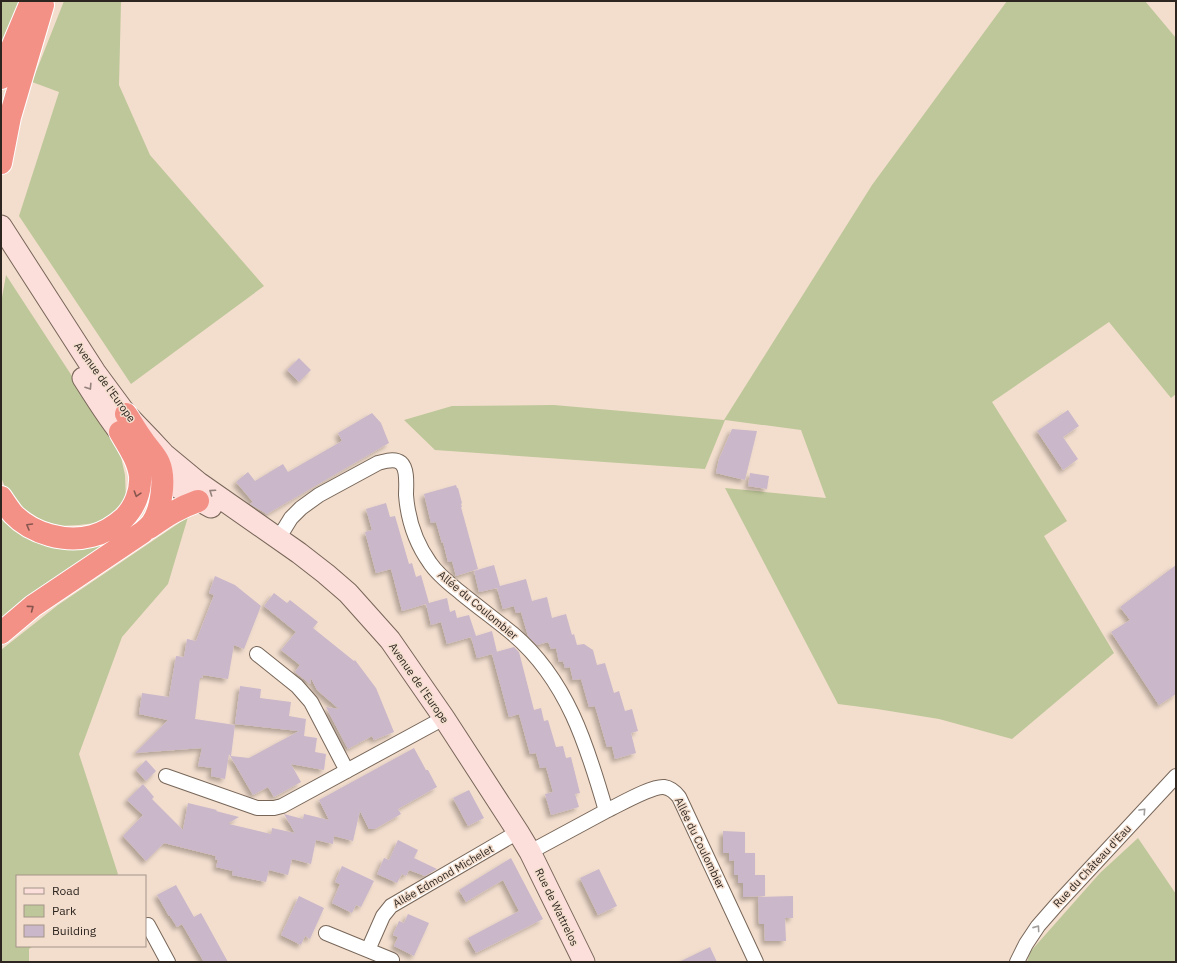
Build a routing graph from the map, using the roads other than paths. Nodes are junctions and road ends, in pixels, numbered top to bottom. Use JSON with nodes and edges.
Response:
{"nodes":[{"id":1,"x":40,"y":2,"type":"edge"},
{"id":2,"x":1,"y":78,"type":"edge"},
{"id":3,"x":1,"y":113,"type":"edge"},
{"id":4,"x":1,"y":163,"type":"edge"},
{"id":5,"x":1,"y":226,"type":"edge"},
{"id":6,"x":1,"y":249,"type":"edge"},
{"id":7,"x":123,"y":423,"type":"junction"},
{"id":8,"x":162,"y":475,"type":"junction"},
{"id":9,"x":1,"y":497,"type":"edge"},
{"id":10,"x":198,"y":501,"type":"junction"},
{"id":11,"x":143,"y":532,"type":"junction"},
{"id":12,"x":278,"y":539,"type":"junction"},
{"id":13,"x":1,"y":633,"type":"edge"},
{"id":14,"x":257,"y":654,"type":"dead end"},
{"id":15,"x":444,"y":718,"type":"junction"},
{"id":16,"x":347,"y":771,"type":"junction"},
{"id":17,"x":166,"y":776,"type":"dead end"},
{"id":18,"x":1176,"y":776,"type":"edge"},
{"id":19,"x":606,"y":811,"type":"junction"},
{"id":20,"x":518,"y":832,"type":"junction"},
{"id":21,"x":530,"y":852,"type":"junction"},
{"id":22,"x":148,"y":925,"type":"dead end"},
{"id":23,"x":326,"y":933,"type":"dead end"},
{"id":24,"x":368,"y":950,"type":"junction"},
{"id":25,"x":168,"y":962,"type":"edge"},
{"id":26,"x":391,"y":962,"type":"edge"},
{"id":27,"x":584,"y":962,"type":"edge"},
{"id":28,"x":756,"y":962,"type":"edge"},
{"id":29,"x":1017,"y":962,"type":"edge"}],
"edges":[{"from":1,"to":2,"type":"highway"},
{"from":1,"to":3,"type":"highway"},
{"from":1,"to":4,"type":"highway"},
{"from":5,"to":7,"type":"street","name":"Avenue de l'Europe"},
{"from":6,"to":7,"type":"street","name":"Avenue de l'Europe","one_way":true},
{"from":7,"to":8,"type":"highway"},
{"from":7,"to":9,"type":"highway","one_way":true},
{"from":12,"to":7,"type":"street","name":"Avenue de l'Europe","one_way":true},
{"from":8,"to":10,"type":"street","name":"Avenue de l'Europe"},
{"from":8,"to":11,"type":"highway"},
{"from":10,"to":11,"type":"highway"},
{"from":10,"to":12,"type":"street","name":"Avenue de l'Europe"},
{"from":13,"to":11,"type":"highway","one_way":true},
{"from":12,"to":15,"type":"street","name":"Avenue de l'Europe"},
{"from":12,"to":19,"type":"street","name":"Allée du Coulombier"},
{"from":14,"to":16,"type":"street"},
{"from":15,"to":16,"type":"street"},
{"from":15,"to":20,"type":"street","name":"Avenue de l'Europe"},
{"from":16,"to":17,"type":"street"},
{"from":29,"to":18,"type":"street","name":"Rue du Château d'Eau","one_way":true},
{"from":19,"to":21,"type":"street","name":"Allée du Coulombier"},
{"from":19,"to":28,"type":"street","name":"Allée du Coulombier"},
{"from":20,"to":21,"type":"street","name":"Avenue de l'Europe"},
{"from":20,"to":24,"type":"street","name":"Allée Edmond Michelet"},
{"from":21,"to":27,"type":"street","name":"Rue de Wattrelos"},
{"from":22,"to":25,"type":"street"},
{"from":23,"to":24,"type":"street"},
{"from":24,"to":26,"type":"street"}]}
